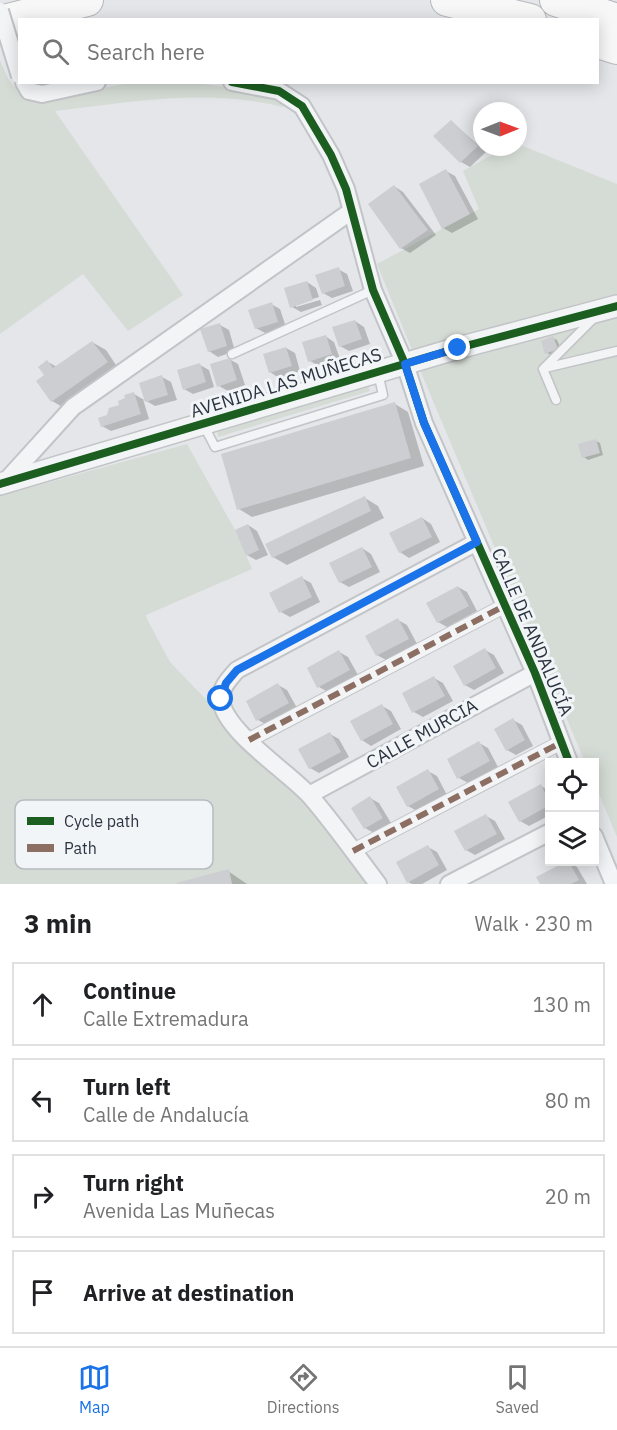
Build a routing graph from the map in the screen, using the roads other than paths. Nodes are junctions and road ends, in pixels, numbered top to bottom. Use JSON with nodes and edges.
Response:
{"nodes":[{"id":1,"x":87,"y":0,"type":"edge"},
{"id":2,"x":447,"y":0,"type":"edge"},
{"id":3,"x":556,"y":0,"type":"edge"},
{"id":4,"x":0,"y":11,"type":"edge"},
{"id":5,"x":522,"y":18,"type":"edge"},
{"id":6,"x":617,"y":20,"type":"edge"},
{"id":7,"x":0,"y":22,"type":"edge"},
{"id":8,"x":599,"y":43,"type":"edge"},
{"id":9,"x":617,"y":48,"type":"edge"},
{"id":10,"x":18,"y":70,"type":"edge"},
{"id":11,"x":25,"y":84,"type":"edge"},
{"id":12,"x":88,"y":84,"type":"edge"},
{"id":13,"x":242,"y":84,"type":"edge"},
{"id":14,"x":350,"y":212,"type":"junction"},
{"id":15,"x":372,"y":290,"type":"junction"},
{"id":16,"x":610,"y":307,"type":"edge"},
{"id":17,"x":617,"y":351,"type":"edge"},
{"id":18,"x":232,"y":354,"type":"dead end"},
{"id":19,"x":405,"y":364,"type":"junction"},
{"id":20,"x":543,"y":369,"type":"junction"},
{"id":21,"x":556,"y":400,"type":"dead end"},
{"id":22,"x":3,"y":483,"type":"edge"},
{"id":23,"x":477,"y":542,"type":"junction"},
{"id":24,"x":506,"y":605,"type":"junction"},
{"id":25,"x":535,"y":673,"type":"junction"},
{"id":26,"x":249,"y":740,"type":"junction"},
{"id":27,"x":562,"y":742,"type":"junction"},
{"id":28,"x":568,"y":758,"type":"edge"},
{"id":29,"x":309,"y":795,"type":"junction"},
{"id":30,"x":545,"y":834,"type":"edge"},
{"id":31,"x":599,"y":848,"type":"edge"},
{"id":32,"x":353,"y":851,"type":"junction"},
{"id":33,"x":378,"y":884,"type":"edge"},
{"id":34,"x":449,"y":884,"type":"edge"},
{"id":35,"x":614,"y":884,"type":"edge"}],
"edges":[{"from":1,"to":7,"type":"highway"},
{"from":2,"to":5,"type":"highway"},
{"from":3,"to":6,"type":"highway"},
{"from":4,"to":10,"type":"street","bridge":true},
{"from":8,"to":9,"type":"highway"},
{"from":11,"to":12,"type":"street"},
{"from":13,"to":14,"type":"street","name":"CALLE DE ANDALUCÍA"},
{"from":14,"to":15,"type":"street","name":"CALLE DE ANDALUCÍA"},
{"from":14,"to":22,"type":"street"},
{"from":15,"to":18,"type":"lane"},
{"from":15,"to":19,"type":"street","name":"CALLE DE ANDALUCÍA"},
{"from":16,"to":19,"type":"street","name":"AVENIDA LAS MUÑECAS"},
{"from":16,"to":20,"type":"lane"},
{"from":17,"to":20,"type":"lane"},
{"from":19,"to":22,"type":"street","name":"AVENIDA LAS MUÑECAS"},
{"from":19,"to":23,"type":"street","name":"CALLE DE ANDALUCÍA"},
{"from":20,"to":21,"type":"lane"},
{"from":23,"to":24,"type":"street","name":"CALLE DE ANDALUCÍA"},
{"from":23,"to":26,"type":"street"},
{"from":24,"to":25,"type":"street","name":"CALLE DE ANDALUCÍA"},
{"from":24,"to":26,"type":"street"},
{"from":25,"to":27,"type":"street","name":"CALLE DE ANDALUCÍA"},
{"from":25,"to":29,"type":"street","name":"CALLE MURCIA"},
{"from":26,"to":29,"type":"street"},
{"from":27,"to":28,"type":"street","name":"CALLE DE ANDALUCÍA"},
{"from":27,"to":32,"type":"street"},
{"from":29,"to":32,"type":"street"},
{"from":30,"to":34,"type":"street"},
{"from":31,"to":35,"type":"street"},
{"from":32,"to":33,"type":"street"}]}
